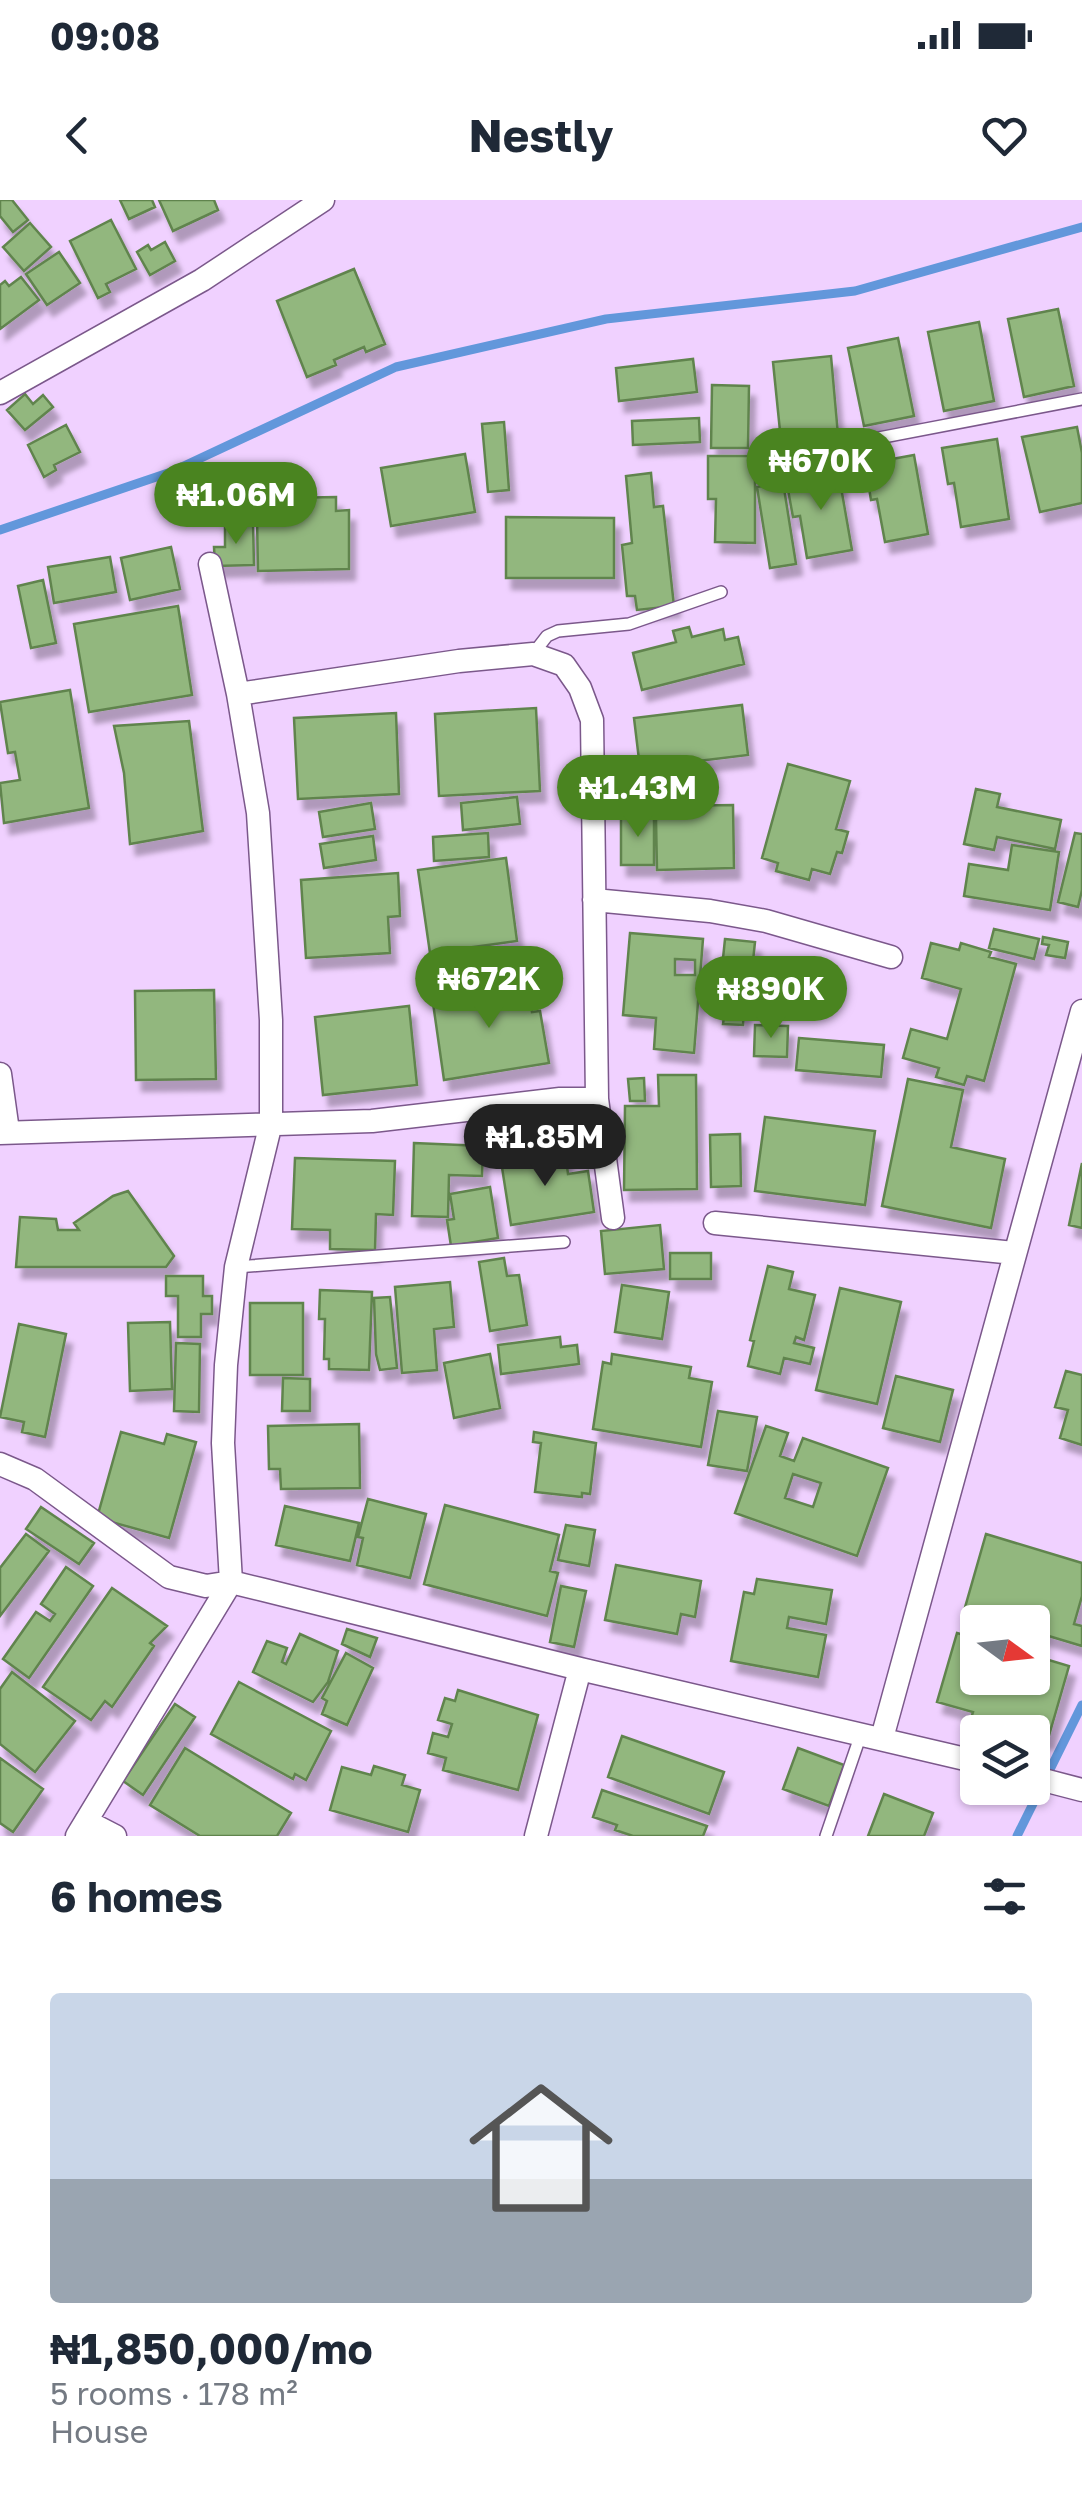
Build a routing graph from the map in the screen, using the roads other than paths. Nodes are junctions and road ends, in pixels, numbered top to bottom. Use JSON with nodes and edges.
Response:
{"nodes":[{"id":1,"x":324,"y":200,"type":"edge"},
{"id":2,"x":0,"y":393,"type":"edge"},
{"id":3,"x":1082,"y":399,"type":"edge"},
{"id":4,"x":795,"y":454,"type":"dead end"},
{"id":5,"x":210,"y":564,"type":"dead end"},
{"id":6,"x":721,"y":592,"type":"dead end"},
{"id":7,"x":533,"y":654,"type":"junction"},
{"id":8,"x":238,"y":694,"type":"junction"},
{"id":9,"x":594,"y":900,"type":"junction"},
{"id":10,"x":891,"y":956,"type":"dead end"},
{"id":11,"x":1082,"y":1011,"type":"edge"},
{"id":12,"x":0,"y":1074,"type":"edge"},
{"id":13,"x":597,"y":1099,"type":"junction"},
{"id":14,"x":271,"y":1123,"type":"junction"},
{"id":15,"x":4,"y":1132,"type":"edge"},
{"id":16,"x":613,"y":1218,"type":"dead end"},
{"id":17,"x":715,"y":1223,"type":"dead end"},
{"id":18,"x":564,"y":1242,"type":"dead end"},
{"id":19,"x":1014,"y":1253,"type":"junction"},
{"id":20,"x":236,"y":1268,"type":"junction"},
{"id":21,"x":0,"y":1464,"type":"edge"},
{"id":22,"x":231,"y":1582,"type":"junction"},
{"id":23,"x":580,"y":1669,"type":"junction"},
{"id":24,"x":872,"y":1736,"type":"junction"},
{"id":25,"x":960,"y":1758,"type":"edge"},
{"id":26,"x":82,"y":1828,"type":"edge"},
{"id":27,"x":115,"y":1836,"type":"edge"},
{"id":28,"x":536,"y":1836,"type":"edge"},
{"id":29,"x":826,"y":1836,"type":"edge"}],
"edges":[{"from":1,"to":2,"type":"street"},
{"from":3,"to":4,"type":"lane"},
{"from":5,"to":8,"type":"street"},
{"from":6,"to":7,"type":"lane"},
{"from":7,"to":8,"type":"street"},
{"from":7,"to":9,"type":"street"},
{"from":8,"to":14,"type":"street"},
{"from":9,"to":10,"type":"street"},
{"from":9,"to":13,"type":"street"},
{"from":11,"to":19,"type":"street"},
{"from":12,"to":15,"type":"street"},
{"from":13,"to":14,"type":"street"},
{"from":13,"to":16,"type":"street"},
{"from":14,"to":15,"type":"street"},
{"from":14,"to":20,"type":"street"},
{"from":17,"to":19,"type":"street"},
{"from":18,"to":20,"type":"lane"},
{"from":19,"to":24,"type":"street"},
{"from":20,"to":22,"type":"street"},
{"from":21,"to":22,"type":"street"},
{"from":22,"to":23,"type":"street"},
{"from":22,"to":26,"type":"street"},
{"from":23,"to":24,"type":"street"},
{"from":23,"to":28,"type":"street"},
{"from":24,"to":25,"type":"street"},
{"from":24,"to":29,"type":"lane"},
{"from":26,"to":27,"type":"street"}]}
